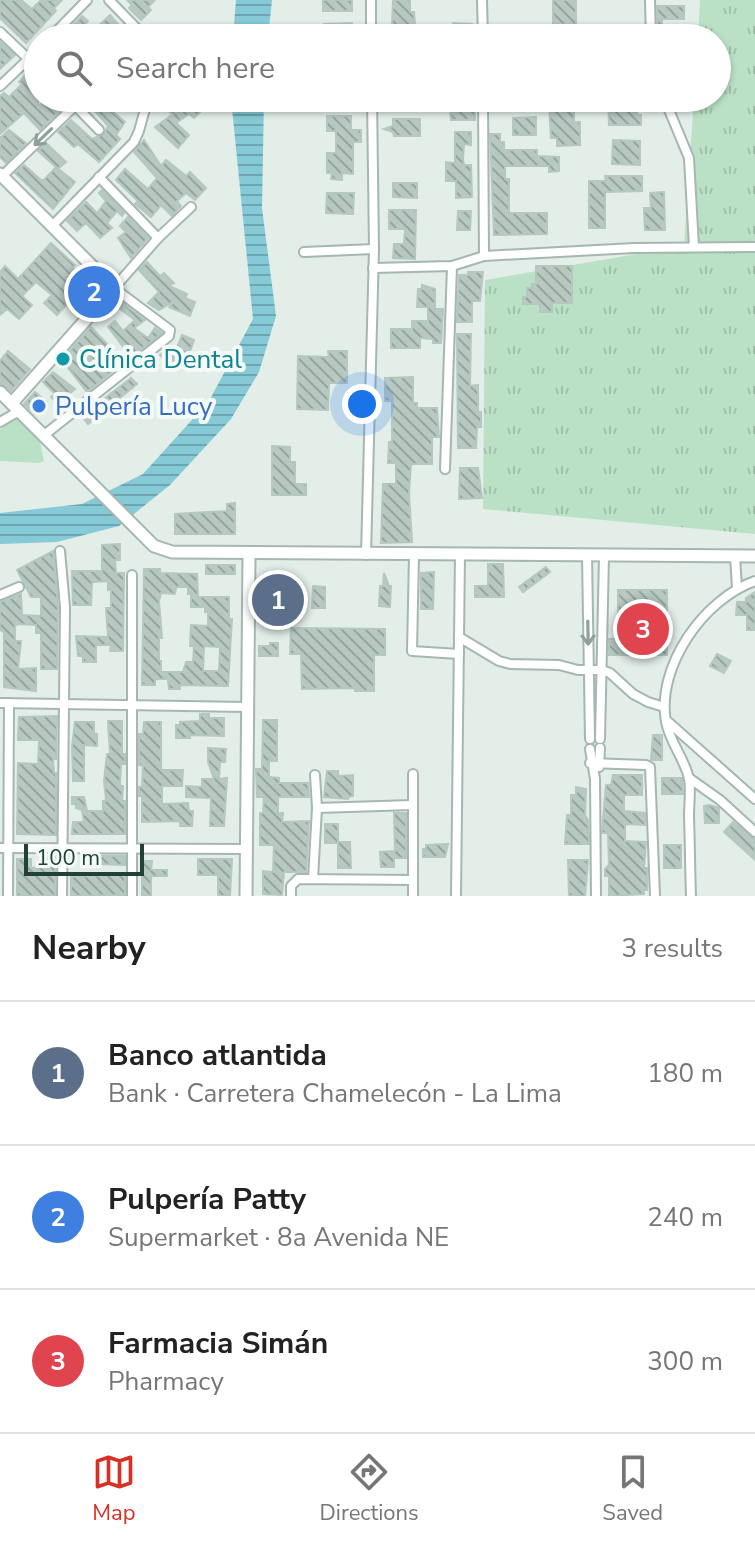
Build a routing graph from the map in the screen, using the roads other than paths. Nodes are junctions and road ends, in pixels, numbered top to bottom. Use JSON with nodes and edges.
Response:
{"nodes":[{"id":1,"x":87,"y":0,"type":"edge"},
{"id":2,"x":109,"y":0,"type":"edge"},
{"id":3,"x":371,"y":0,"type":"edge"},
{"id":4,"x":482,"y":0,"type":"edge"},
{"id":5,"x":650,"y":0,"type":"edge"},
{"id":6,"x":64,"y":24,"type":"edge"},
{"id":7,"x":131,"y":24,"type":"edge"},
{"id":8,"x":371,"y":24,"type":"edge"},
{"id":9,"x":483,"y":24,"type":"edge"},
{"id":10,"x":651,"y":24,"type":"edge"},
{"id":11,"x":0,"y":32,"type":"edge"},
{"id":12,"x":24,"y":54,"type":"edge"},
{"id":13,"x":24,"y":64,"type":"edge"},
{"id":14,"x":0,"y":86,"type":"edge"},
{"id":15,"x":70,"y":112,"type":"edge"},
{"id":16,"x":82,"y":112,"type":"edge"},
{"id":17,"x":144,"y":112,"type":"edge"},
{"id":18,"x":372,"y":112,"type":"edge"},
{"id":19,"x":483,"y":112,"type":"edge"},
{"id":20,"x":670,"y":112,"type":"edge"},
{"id":21,"x":99,"y":130,"type":"dead end"},
{"id":22,"x":1,"y":176,"type":"edge"},
{"id":23,"x":99,"y":177,"type":"junction"},
{"id":24,"x":191,"y":207,"type":"dead end"},
{"id":25,"x":52,"y":226,"type":"junction"},
{"id":26,"x":158,"y":238,"type":"junction"},
{"id":27,"x":694,"y":247,"type":"junction"},
{"id":28,"x":755,"y":247,"type":"edge"},
{"id":29,"x":374,"y":249,"type":"junction"},
{"id":30,"x":304,"y":252,"type":"dead end"},
{"id":31,"x":484,"y":256,"type":"junction"},
{"id":32,"x":452,"y":266,"type":"junction"},
{"id":33,"x":373,"y":268,"type":"junction"},
{"id":34,"x":114,"y":288,"type":"junction"},
{"id":35,"x":0,"y":392,"type":"edge"},
{"id":36,"x":16,"y":407,"type":"junction"},
{"id":37,"x":0,"y":420,"type":"edge"},
{"id":38,"x":45,"y":438,"type":"junction"},
{"id":39,"x":445,"y":469,"type":"dead end"},
{"id":40,"x":60,"y":551,"type":"dead end"},
{"id":41,"x":249,"y":554,"type":"junction"},
{"id":42,"x":366,"y":555,"type":"junction"},
{"id":43,"x":414,"y":555,"type":"junction"},
{"id":44,"x":460,"y":555,"type":"junction"},
{"id":45,"x":587,"y":555,"type":"junction"},
{"id":46,"x":604,"y":555,"type":"junction"},
{"id":47,"x":735,"y":556,"type":"junction"},
{"id":48,"x":755,"y":556,"type":"edge"},
{"id":49,"x":132,"y":575,"type":"dead end"},
{"id":50,"x":755,"y":581,"type":"edge"},
{"id":51,"x":19,"y":587,"type":"dead end"},
{"id":52,"x":737,"y":588,"type":"junction"},
{"id":53,"x":0,"y":595,"type":"edge"},
{"id":54,"x":588,"y":609,"type":"junction"},
{"id":55,"x":603,"y":609,"type":"junction"},
{"id":56,"x":459,"y":637,"type":"junction"},
{"id":57,"x":459,"y":654,"type":"junction"},
{"id":58,"x":589,"y":669,"type":"junction"},
{"id":59,"x":602,"y":670,"type":"junction"},
{"id":60,"x":5,"y":703,"type":"edge"},
{"id":61,"x":65,"y":704,"type":"junction"},
{"id":62,"x":131,"y":705,"type":"junction"},
{"id":63,"x":246,"y":707,"type":"junction"},
{"id":64,"x":664,"y":707,"type":"junction"},
{"id":65,"x":589,"y":718,"type":"junction"},
{"id":66,"x":601,"y":718,"type":"junction"},
{"id":67,"x":666,"y":720,"type":"junction"},
{"id":68,"x":590,"y":740,"type":"junction"},
{"id":69,"x":600,"y":740,"type":"junction"},
{"id":70,"x":595,"y":764,"type":"junction"},
{"id":71,"x":413,"y":774,"type":"dead end"},
{"id":72,"x":315,"y":775,"type":"dead end"},
{"id":73,"x":689,"y":778,"type":"junction"},
{"id":74,"x":755,"y":799,"type":"edge"},
{"id":75,"x":412,"y":805,"type":"junction"},
{"id":76,"x":317,"y":808,"type":"junction"},
{"id":77,"x":755,"y":832,"type":"edge"},
{"id":78,"x":4,"y":848,"type":"edge"},
{"id":79,"x":62,"y":848,"type":"junction"},
{"id":80,"x":132,"y":848,"type":"junction"},
{"id":81,"x":246,"y":849,"type":"junction"},
{"id":82,"x":313,"y":879,"type":"junction"},
{"id":83,"x":413,"y":880,"type":"junction"},
{"id":84,"x":8,"y":896,"type":"edge"},
{"id":85,"x":62,"y":896,"type":"edge"},
{"id":86,"x":132,"y":896,"type":"edge"},
{"id":87,"x":246,"y":896,"type":"edge"},
{"id":88,"x":291,"y":896,"type":"edge"},
{"id":89,"x":413,"y":896,"type":"edge"},
{"id":90,"x":456,"y":896,"type":"edge"},
{"id":91,"x":596,"y":896,"type":"edge"},
{"id":92,"x":655,"y":896,"type":"edge"},
{"id":93,"x":691,"y":896,"type":"edge"}],
"edges":[{"from":1,"to":6,"type":"street"},
{"from":2,"to":7,"type":"street"},
{"from":3,"to":8,"type":"street"},
{"from":4,"to":9,"type":"street"},
{"from":5,"to":10,"type":"street"},
{"from":11,"to":12,"type":"street"},
{"from":13,"to":14,"type":"street"},
{"from":15,"to":22,"type":"street","one_way":true},
{"from":16,"to":21,"type":"street"},
{"from":17,"to":23,"type":"street"},
{"from":18,"to":29,"type":"street"},
{"from":19,"to":31,"type":"street"},
{"from":20,"to":27,"type":"street"},
{"from":22,"to":25,"type":"street"},
{"from":23,"to":25,"type":"street"},
{"from":23,"to":26,"type":"street"},
{"from":24,"to":26,"type":"street"},
{"from":25,"to":34,"type":"street"},
{"from":26,"to":34,"type":"street"},
{"from":27,"to":28,"type":"street"},
{"from":27,"to":31,"type":"street"},
{"from":29,"to":30,"type":"street"},
{"from":29,"to":33,"type":"street"},
{"from":31,"to":32,"type":"street"},
{"from":32,"to":33,"type":"street"},
{"from":32,"to":39,"type":"street"},
{"from":33,"to":42,"type":"street"},
{"from":34,"to":36,"type":"street"},
{"from":34,"to":38,"type":"street"},
{"from":35,"to":36,"type":"street"},
{"from":36,"to":37,"type":"street"},
{"from":36,"to":38,"type":"street"},
{"from":38,"to":41,"type":"street"},
{"from":40,"to":61,"type":"street"},
{"from":41,"to":42,"type":"street"},
{"from":41,"to":63,"type":"street"},
{"from":42,"to":43,"type":"street"},
{"from":43,"to":44,"type":"street"},
{"from":43,"to":57,"type":"street"},
{"from":44,"to":45,"type":"street"},
{"from":44,"to":56,"type":"street"},
{"from":45,"to":46,"type":"street"},
{"from":45,"to":54,"type":"street"},
{"from":46,"to":47,"type":"street"},
{"from":46,"to":55,"type":"street"},
{"from":47,"to":48,"type":"street"},
{"from":47,"to":52,"type":"street"},
{"from":49,"to":62,"type":"street"},
{"from":50,"to":52,"type":"street"},
{"from":51,"to":53,"type":"street"},
{"from":52,"to":64,"type":"street"},
{"from":54,"to":55,"type":"street"},
{"from":54,"to":58,"type":"street","one_way":true},
{"from":55,"to":59,"type":"street"},
{"from":56,"to":57,"type":"street"},
{"from":56,"to":58,"type":"street"},
{"from":57,"to":90,"type":"street"},
{"from":58,"to":59,"type":"street"},
{"from":58,"to":65,"type":"street"},
{"from":59,"to":64,"type":"street"},
{"from":59,"to":66,"type":"street"},
{"from":60,"to":61,"type":"street"},
{"from":60,"to":78,"type":"street"},
{"from":61,"to":62,"type":"street"},
{"from":61,"to":79,"type":"street"},
{"from":62,"to":63,"type":"street"},
{"from":62,"to":80,"type":"street"},
{"from":63,"to":81,"type":"street"},
{"from":64,"to":67,"type":"street"},
{"from":65,"to":66,"type":"street"},
{"from":65,"to":68,"type":"street"},
{"from":66,"to":69,"type":"street"},
{"from":67,"to":73,"type":"street"},
{"from":67,"to":74,"type":"street"},
{"from":68,"to":69,"type":"street"},
{"from":68,"to":70,"type":"street"},
{"from":69,"to":70,"type":"street"},
{"from":70,"to":91,"type":"street"},
{"from":70,"to":92,"type":"street"},
{"from":71,"to":75,"type":"street"},
{"from":72,"to":76,"type":"street"},
{"from":73,"to":77,"type":"street"},
{"from":73,"to":93,"type":"street"},
{"from":75,"to":76,"type":"street"},
{"from":75,"to":83,"type":"street"},
{"from":76,"to":82,"type":"street"},
{"from":78,"to":79,"type":"street"},
{"from":78,"to":84,"type":"street"},
{"from":79,"to":80,"type":"street"},
{"from":79,"to":85,"type":"street"},
{"from":80,"to":81,"type":"street"},
{"from":80,"to":86,"type":"street"},
{"from":81,"to":87,"type":"street"},
{"from":82,"to":83,"type":"street"},
{"from":82,"to":88,"type":"street"},
{"from":83,"to":89,"type":"street"}]}
